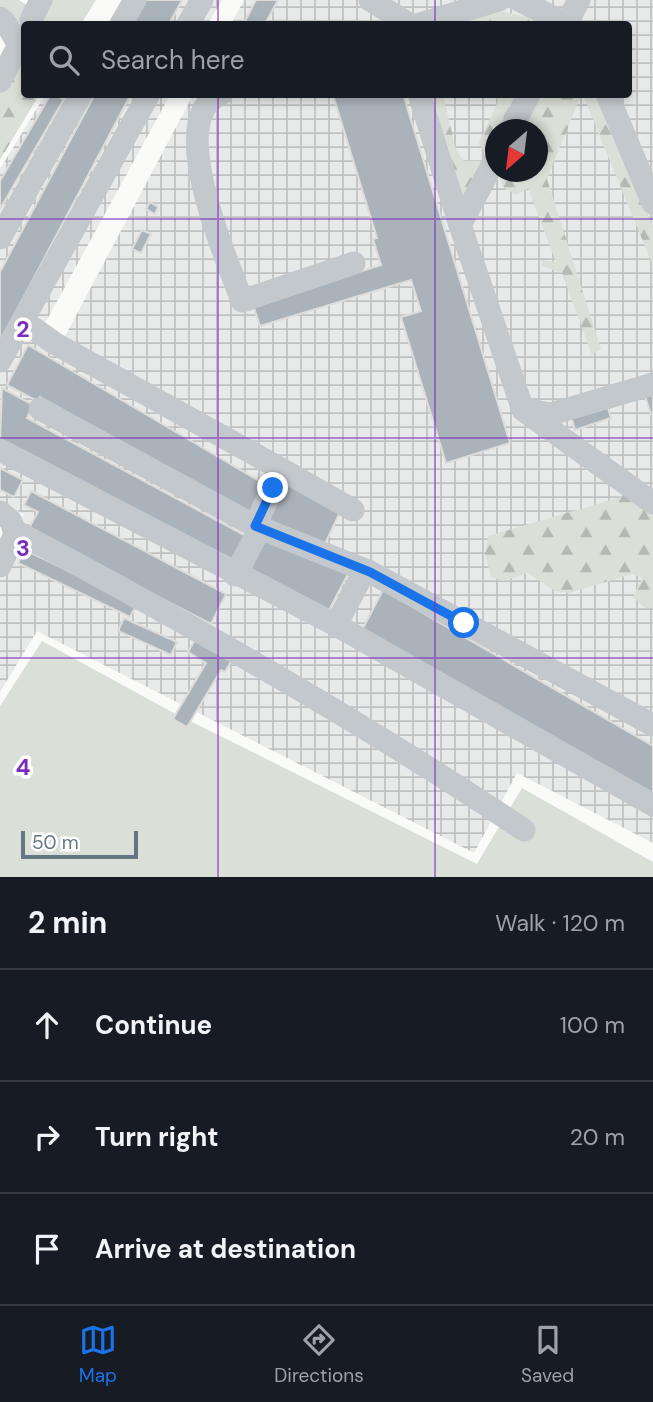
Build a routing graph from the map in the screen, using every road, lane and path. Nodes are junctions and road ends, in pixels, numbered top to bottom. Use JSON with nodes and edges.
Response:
{"nodes":[{"id":1,"x":135,"y":0,"type":"edge"},
{"id":2,"x":202,"y":0,"type":"edge"},
{"id":3,"x":370,"y":0,"type":"edge"},
{"id":4,"x":499,"y":0,"type":"edge"},
{"id":5,"x":519,"y":0,"type":"edge"},
{"id":6,"x":579,"y":0,"type":"edge"},
{"id":7,"x":0,"y":18,"type":"edge"},
{"id":8,"x":123,"y":21,"type":"edge"},
{"id":9,"x":190,"y":21,"type":"edge"},
{"id":10,"x":403,"y":21,"type":"edge"},
{"id":11,"x":430,"y":21,"type":"edge"},
{"id":12,"x":560,"y":21,"type":"edge"},
{"id":13,"x":568,"y":21,"type":"edge"},
{"id":14,"x":21,"y":31,"type":"edge"},
{"id":15,"x":21,"y":44,"type":"edge"},
{"id":16,"x":0,"y":81,"type":"edge"},
{"id":17,"x":79,"y":98,"type":"edge"},
{"id":18,"x":147,"y":98,"type":"edge"},
{"id":19,"x":215,"y":98,"type":"edge"},
{"id":20,"x":420,"y":98,"type":"edge"},
{"id":21,"x":527,"y":98,"type":"edge"},
{"id":22,"x":609,"y":98,"type":"edge"},
{"id":23,"x":516,"y":119,"type":"edge"},
{"id":24,"x":485,"y":178,"type":"edge"},
{"id":25,"x":653,"y":203,"type":"edge"},
{"id":26,"x":3,"y":225,"type":"edge"},
{"id":27,"x":460,"y":225,"type":"junction"},
{"id":28,"x":354,"y":263,"type":"dead end"},
{"id":29,"x":23,"y":321,"type":"junction"},
{"id":30,"x":0,"y":361,"type":"edge"},
{"id":31,"x":653,"y":384,"type":"edge"},
{"id":32,"x":40,"y":409,"type":"dead end"},
{"id":33,"x":523,"y":410,"type":"junction"},
{"id":34,"x":0,"y":450,"type":"edge"},
{"id":35,"x":281,"y":469,"type":"junction"},
{"id":36,"x":653,"y":503,"type":"edge"},
{"id":37,"x":353,"y":510,"type":"dead end"},
{"id":38,"x":0,"y":512,"type":"edge"},
{"id":39,"x":258,"y":526,"type":"junction"},
{"id":40,"x":15,"y":531,"type":"junction"},
{"id":41,"x":0,"y":566,"type":"edge"},
{"id":42,"x":365,"y":570,"type":"junction"},
{"id":43,"x":235,"y":575,"type":"junction"},
{"id":44,"x":336,"y":625,"type":"junction"},
{"id":45,"x":653,"y":725,"type":"edge"},
{"id":46,"x":653,"y":805,"type":"edge"},
{"id":47,"x":524,"y":830,"type":"dead end"}],
"edges":[{"from":1,"to":8,"type":"street"},
{"from":2,"to":9,"type":"street"},
{"from":3,"to":10,"type":"street"},
{"from":4,"to":11,"type":"street"},
{"from":5,"to":12,"type":"street"},
{"from":6,"to":13,"type":"street"},
{"from":7,"to":14,"type":"street"},
{"from":15,"to":16,"type":"street"},
{"from":17,"to":26,"type":"street"},
{"from":18,"to":29,"type":"street"},
{"from":19,"to":28,"type":"street"},
{"from":20,"to":27,"type":"street"},
{"from":21,"to":23,"type":"street"},
{"from":22,"to":25,"type":"street"},
{"from":24,"to":27,"type":"street"},
{"from":27,"to":33,"type":"street"},
{"from":29,"to":30,"type":"street"},
{"from":29,"to":35,"type":"street"},
{"from":31,"to":33,"type":"street"},
{"from":32,"to":39,"type":"street"},
{"from":33,"to":36,"type":"street"},
{"from":34,"to":43,"type":"street"},
{"from":35,"to":37,"type":"street"},
{"from":35,"to":39,"type":"street"},
{"from":38,"to":40,"type":"street"},
{"from":39,"to":42,"type":"street"},
{"from":39,"to":43,"type":"street"},
{"from":40,"to":41,"type":"street"},
{"from":40,"to":47,"type":"street"},
{"from":42,"to":44,"type":"street"},
{"from":42,"to":45,"type":"street"},
{"from":43,"to":44,"type":"street"},
{"from":44,"to":46,"type":"street"}]}
